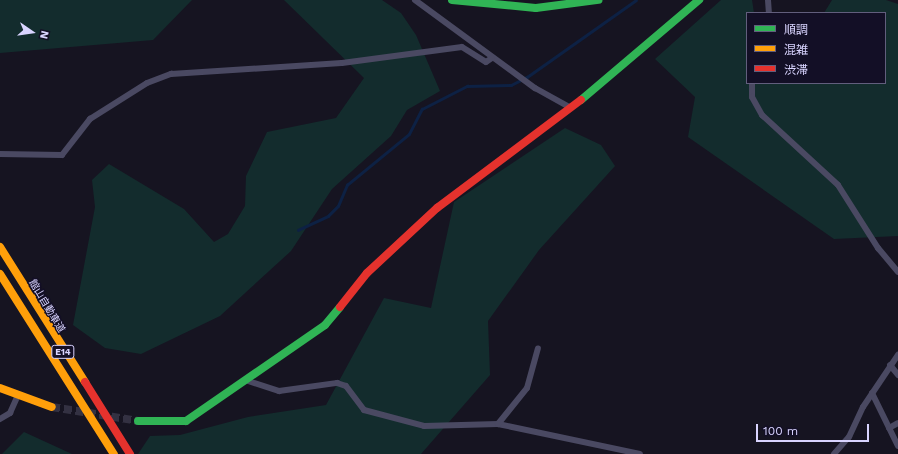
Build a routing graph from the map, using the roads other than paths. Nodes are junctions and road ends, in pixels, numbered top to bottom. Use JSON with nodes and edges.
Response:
{"nodes":[{"id":1,"x":415,"y":0,"type":"edge"},
{"id":2,"x":452,"y":0,"type":"edge"},
{"id":3,"x":598,"y":0,"type":"edge"},
{"id":4,"x":699,"y":0,"type":"edge"},
{"id":5,"x":768,"y":0,"type":"edge"},
{"id":6,"x":769,"y":12,"type":"edge"},
{"id":7,"x":492,"y":58,"type":"junction"},
{"id":8,"x":752,"y":84,"type":"edge"},
{"id":9,"x":571,"y":108,"type":"junction"},
{"id":10,"x":0,"y":154,"type":"edge"},
{"id":11,"x":0,"y":247,"type":"edge"},
{"id":12,"x":898,"y":272,"type":"edge"},
{"id":13,"x":0,"y":274,"type":"edge"},
{"id":14,"x":538,"y":348,"type":"dead end"},
{"id":15,"x":898,"y":356,"type":"edge"},
{"id":16,"x":890,"y":365,"type":"junction"},
{"id":17,"x":898,"y":376,"type":"edge"},
{"id":18,"x":248,"y":381,"type":"junction"},
{"id":19,"x":0,"y":388,"type":"edge"},
{"id":20,"x":872,"y":394,"type":"junction"},
{"id":21,"x":17,"y":397,"type":"junction"},
{"id":22,"x":52,"y":407,"type":"tunnel mouth"},
{"id":23,"x":0,"y":419,"type":"edge"},
{"id":24,"x":138,"y":421,"type":"tunnel mouth"},
{"id":25,"x":898,"y":423,"type":"edge"},
{"id":26,"x":498,"y":424,"type":"junction"},
{"id":27,"x":889,"y":428,"type":"junction"},
{"id":28,"x":898,"y":446,"type":"edge"},
{"id":29,"x":114,"y":454,"type":"edge"},
{"id":30,"x":130,"y":454,"type":"edge"},
{"id":31,"x":640,"y":454,"type":"edge"},
{"id":32,"x":834,"y":454,"type":"edge"}],
"edges":[{"from":1,"to":7,"type":"street"},
{"from":2,"to":3,"type":"main road"},
{"from":4,"to":9,"type":"main road"},
{"from":5,"to":6,"type":"street"},
{"from":7,"to":9,"type":"street"},
{"from":7,"to":10,"type":"street"},
{"from":8,"to":12,"type":"street"},
{"from":9,"to":18,"type":"main road"},
{"from":11,"to":30,"type":"main road","name":"館山自動車道","number":"E14"},
{"from":13,"to":29,"type":"main road","number":"E14"},
{"from":14,"to":26,"type":"street"},
{"from":15,"to":16,"type":"street"},
{"from":16,"to":17,"type":"street"},
{"from":16,"to":20,"type":"street"},
{"from":18,"to":24,"type":"main road"},
{"from":18,"to":26,"type":"street"},
{"from":19,"to":21,"type":"main road"},
{"from":20,"to":27,"type":"street"},
{"from":20,"to":32,"type":"street"},
{"from":21,"to":22,"type":"main road"},
{"from":21,"to":23,"type":"street"},
{"from":25,"to":27,"type":"street"},
{"from":26,"to":31,"type":"street"},
{"from":27,"to":28,"type":"street"}]}
